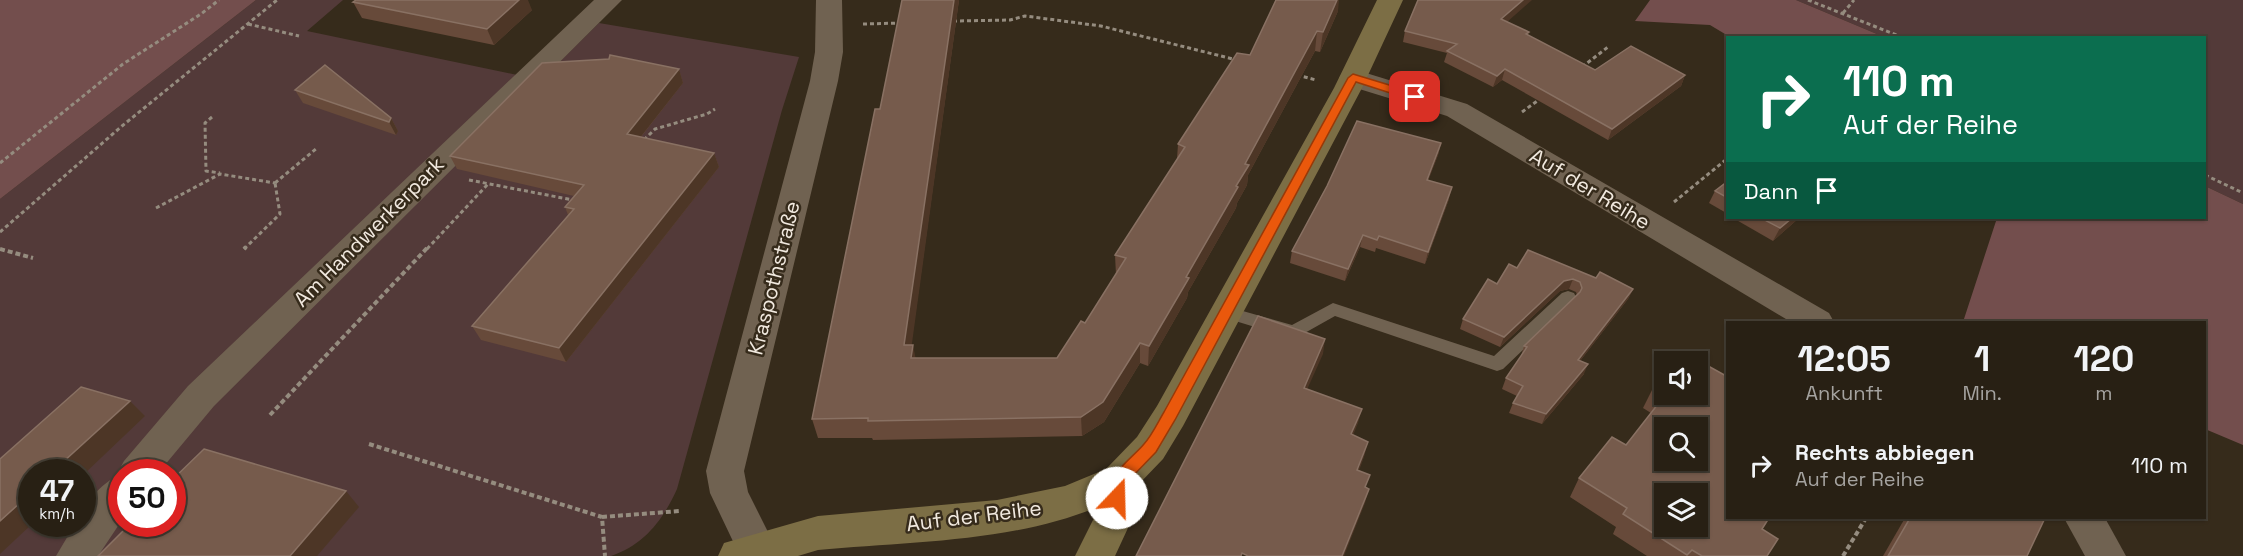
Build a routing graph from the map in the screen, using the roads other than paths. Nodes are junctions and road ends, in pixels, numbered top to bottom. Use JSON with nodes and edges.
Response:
{"nodes":[{"id":1,"x":609,"y":0,"type":"edge"},
{"id":2,"x":1390,"y":0,"type":"edge"},
{"id":3,"x":829,"y":12,"type":"edge"},
{"id":4,"x":1351,"y":83,"type":"junction"},
{"id":5,"x":1568,"y":297,"type":"dead end"},
{"id":6,"x":1225,"y":312,"type":"junction"},
{"id":7,"x":1815,"y":321,"type":"edge"},
{"id":8,"x":148,"y":459,"type":"edge"},
{"id":9,"x":1119,"y":480,"type":"junction"},
{"id":10,"x":108,"y":508,"type":"edge"},
{"id":11,"x":2085,"y":519,"type":"edge"},
{"id":12,"x":752,"y":554,"type":"edge"},
{"id":13,"x":76,"y":556,"type":"edge"},
{"id":14,"x":1095,"y":556,"type":"edge"},
{"id":15,"x":2106,"y":556,"type":"edge"}],
"edges":[{"from":1,"to":8,"type":"street","name":"Am Handwerkerpark"},
{"from":2,"to":4,"type":"main road","name":"Auf der Reihe"},
{"from":3,"to":12,"type":"street","name":"Kraspothstraße"},
{"from":4,"to":6,"type":"main road","name":"Auf der Reihe"},
{"from":4,"to":7,"type":"street","name":"Auf der Reihe"},
{"from":5,"to":6,"type":"lane"},
{"from":6,"to":9,"type":"main road","name":"Auf der Reihe"},
{"from":9,"to":12,"type":"main road","name":"Auf der Reihe"},
{"from":9,"to":14,"type":"main road"},
{"from":10,"to":13,"type":"street"},
{"from":11,"to":15,"type":"street"}]}
